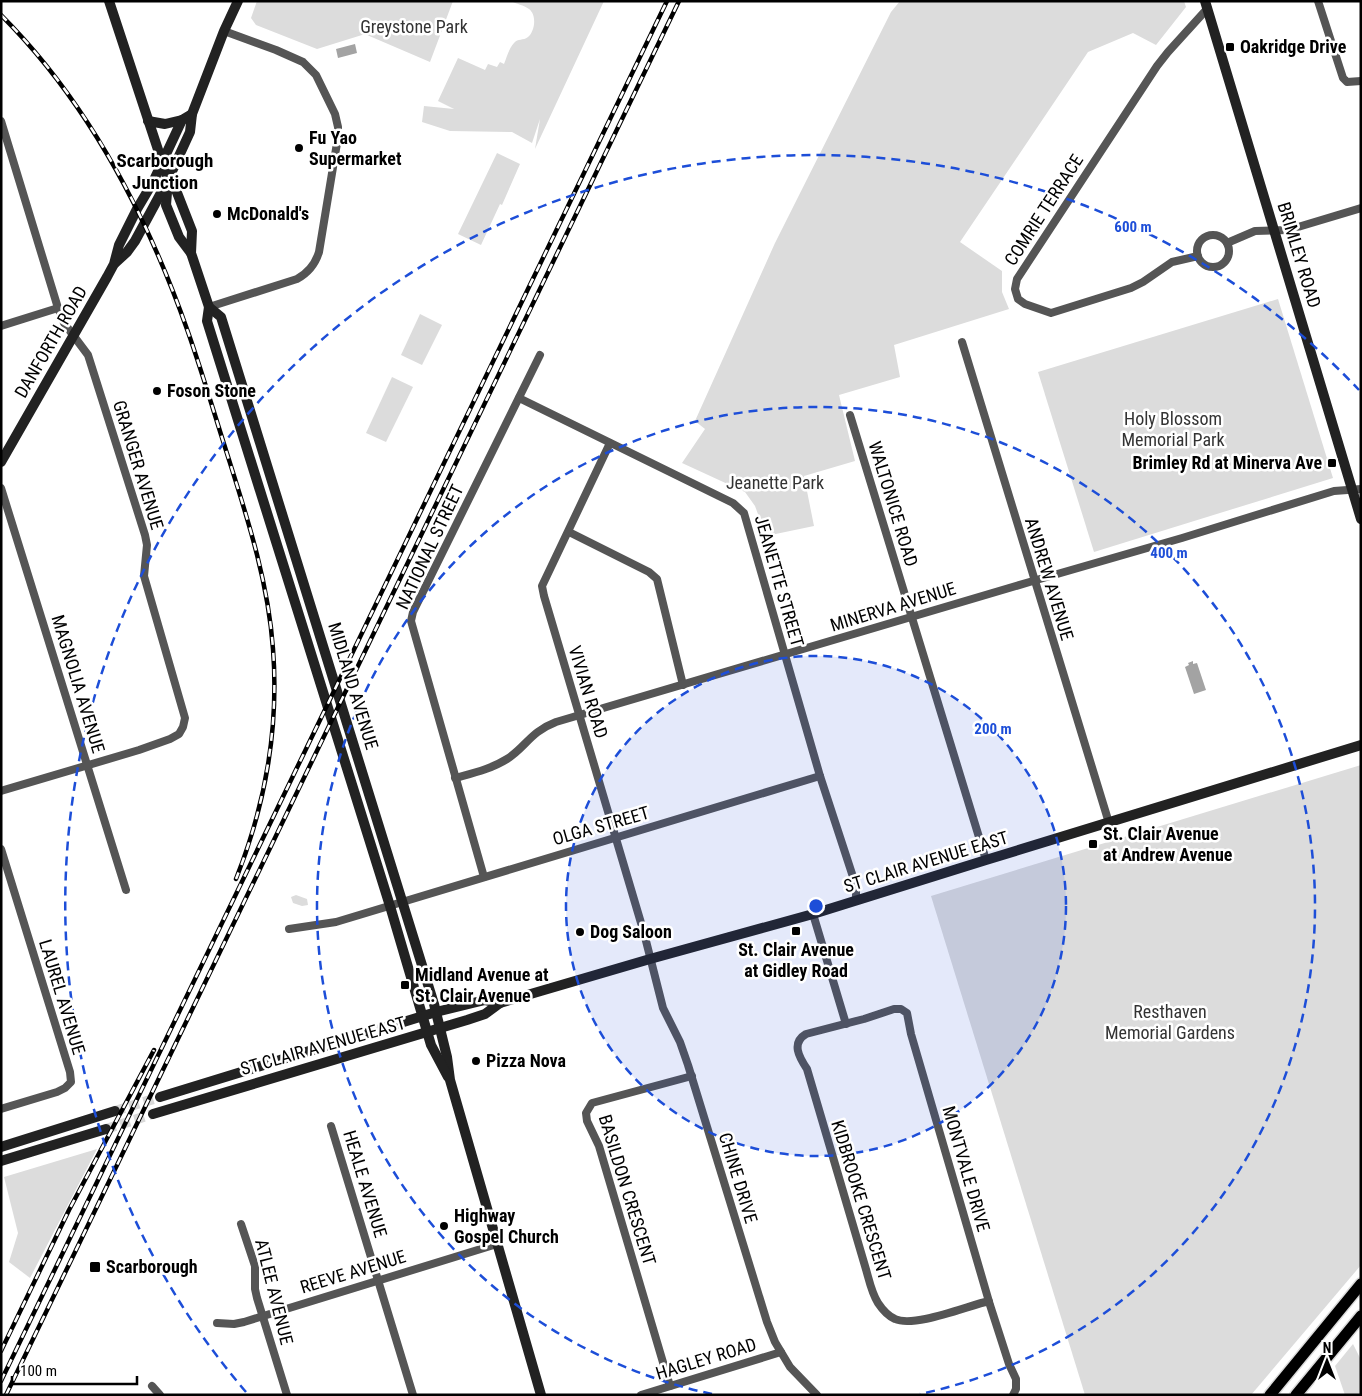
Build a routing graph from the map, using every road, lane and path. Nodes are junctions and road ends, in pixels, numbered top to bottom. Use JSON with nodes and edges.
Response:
{"nodes":[{"id":1,"x":109,"y":1,"type":"edge"},
{"id":2,"x":238,"y":1,"type":"edge"},
{"id":3,"x":1318,"y":1,"type":"edge"},
{"id":4,"x":1206,"y":5,"type":"edge"},
{"id":5,"x":224,"y":31,"type":"junction"},
{"id":6,"x":1361,"y":81,"type":"edge"},
{"id":7,"x":192,"y":114,"type":"junction"},
{"id":8,"x":182,"y":120,"type":"junction"},
{"id":9,"x":1,"y":121,"type":"edge"},
{"id":10,"x":148,"y":121,"type":"junction"},
{"id":11,"x":162,"y":162,"type":"junction"},
{"id":12,"x":168,"y":180,"type":"junction"},
{"id":13,"x":1361,"y":208,"type":"edge"},
{"id":14,"x":1274,"y":230,"type":"junction"},
{"id":15,"x":1227,"y":243,"type":"junction"},
{"id":16,"x":191,"y":253,"type":"junction"},
{"id":17,"x":1198,"y":256,"type":"junction"},
{"id":18,"x":114,"y":264,"type":"junction"},
{"id":19,"x":209,"y":307,"type":"junction"},
{"id":20,"x":58,"y":308,"type":"junction"},
{"id":21,"x":1,"y":326,"type":"edge"},
{"id":22,"x":74,"y":336,"type":"junction"},
{"id":23,"x":962,"y":342,"type":"dead end"},
{"id":24,"x":540,"y":355,"type":"dead end"},
{"id":25,"x":519,"y":398,"type":"junction"},
{"id":26,"x":850,"y":415,"type":"dead end"},
{"id":27,"x":610,"y":443,"type":"junction"},
{"id":28,"x":1,"y":462,"type":"edge"},
{"id":29,"x":1,"y":488,"type":"edge"},
{"id":30,"x":1356,"y":489,"type":"edge"},
{"id":31,"x":1361,"y":519,"type":"edge"},
{"id":32,"x":569,"y":532,"type":"junction"},
{"id":33,"x":1034,"y":580,"type":"junction"},
{"id":34,"x":911,"y":617,"type":"junction"},
{"id":35,"x":784,"y":655,"type":"junction"},
{"id":36,"x":683,"y":685,"type":"junction"},
{"id":37,"x":579,"y":716,"type":"junction"},
{"id":38,"x":1361,"y":746,"type":"edge"},
{"id":39,"x":88,"y":765,"type":"junction"},
{"id":40,"x":820,"y":776,"type":"junction"},
{"id":41,"x":455,"y":778,"type":"junction"},
{"id":42,"x":1,"y":791,"type":"edge"},
{"id":43,"x":1109,"y":823,"type":"junction"},
{"id":44,"x":615,"y":838,"type":"junction"},
{"id":45,"x":1,"y":849,"type":"edge"},
{"id":46,"x":986,"y":860,"type":"junction"},
{"id":47,"x":484,"y":878,"type":"junction"},
{"id":48,"x":126,"y":890,"type":"dead end"},
{"id":49,"x":856,"y":901,"type":"junction"},
{"id":50,"x":402,"y":902,"type":"junction"},
{"id":51,"x":390,"y":906,"type":"junction"},
{"id":52,"x":813,"y":914,"type":"junction"},
{"id":53,"x":289,"y":930,"type":"dead end"},
{"id":54,"x":650,"y":959,"type":"junction"},
{"id":55,"x":500,"y":1003,"type":"junction"},
{"id":56,"x":436,"y":1012,"type":"junction"},
{"id":57,"x":424,"y":1016,"type":"junction"},
{"id":58,"x":846,"y":1024,"type":"junction"},
{"id":59,"x":440,"y":1028,"type":"junction"},
{"id":60,"x":428,"y":1032,"type":"junction"},
{"id":61,"x":692,"y":1076,"type":"junction"},
{"id":62,"x":450,"y":1080,"type":"junction"},
{"id":63,"x":160,"y":1097,"type":"tunnel mouth"},
{"id":64,"x":1,"y":1109,"type":"edge"},
{"id":65,"x":115,"y":1111,"type":"tunnel mouth"},
{"id":66,"x":153,"y":1114,"type":"tunnel mouth"},
{"id":67,"x":332,"y":1126,"type":"dead end"},
{"id":68,"x":106,"y":1129,"type":"tunnel mouth"},
{"id":69,"x":1,"y":1147,"type":"edge"},
{"id":70,"x":1,"y":1161,"type":"edge"},
{"id":71,"x":241,"y":1224,"type":"dead end"},
{"id":72,"x":497,"y":1244,"type":"junction"},
{"id":73,"x":378,"y":1280,"type":"junction"},
{"id":74,"x":1361,"y":1284,"type":"edge"},
{"id":75,"x":989,"y":1301,"type":"junction"},
{"id":76,"x":263,"y":1316,"type":"junction"},
{"id":77,"x":1361,"y":1316,"type":"edge"},
{"id":78,"x":217,"y":1324,"type":"dead end"},
{"id":79,"x":781,"y":1352,"type":"junction"},
{"id":80,"x":152,"y":1386,"type":"dead end"},
{"id":81,"x":670,"y":1386,"type":"junction"},
{"id":82,"x":160,"y":1395,"type":"edge"},
{"id":83,"x":287,"y":1395,"type":"edge"},
{"id":84,"x":413,"y":1395,"type":"edge"},
{"id":85,"x":541,"y":1395,"type":"edge"},
{"id":86,"x":641,"y":1395,"type":"edge"},
{"id":87,"x":817,"y":1395,"type":"edge"},
{"id":88,"x":1013,"y":1395,"type":"edge"},
{"id":89,"x":1270,"y":1395,"type":"edge"},
{"id":90,"x":1296,"y":1395,"type":"edge"}],
"edges":[{"from":1,"to":10,"type":"main road","name":"MIDLAND AVENUE"},
{"from":2,"to":5,"type":"main road","name":"DANFORTH ROAD"},
{"from":3,"to":6,"type":"street"},
{"from":4,"to":14,"type":"main road","name":"BRIMLEY ROAD"},
{"from":4,"to":17,"type":"street","name":"COMRIE TERRACE"},
{"from":5,"to":7,"type":"main road","name":"DANFORTH ROAD"},
{"from":5,"to":19,"type":"street"},
{"from":7,"to":8,"type":"main road"},
{"from":7,"to":12,"type":"main road","name":"DANFORTH ROAD"},
{"from":8,"to":10,"type":"main road"},
{"from":8,"to":11,"type":"main road","name":"DANFORTH ROAD"},
{"from":9,"to":20,"type":"street","name":"GRANGER AVENUE"},
{"from":10,"to":11,"type":"main road","name":"MIDLAND AVENUE"},
{"from":11,"to":12,"type":"main road","name":"MIDLAND AVENUE"},
{"from":11,"to":18,"type":"main road","name":"DANFORTH ROAD"},
{"from":12,"to":16,"type":"main road","name":"MIDLAND AVENUE"},
{"from":12,"to":16,"type":"main road","name":"MIDLAND AVENUE"},
{"from":12,"to":18,"type":"main road","name":"DANFORTH ROAD"},
{"from":13,"to":14,"type":"street"},
{"from":14,"to":15,"type":"street"},
{"from":14,"to":30,"type":"main road","name":"BRIMLEY ROAD"},
{"from":15,"to":17,"type":"street"},
{"from":15,"to":17,"type":"street"},
{"from":16,"to":19,"type":"main road","name":"MIDLAND AVENUE"},
{"from":18,"to":22,"type":"main road","name":"DANFORTH ROAD"},
{"from":19,"to":50,"type":"main road","name":"MIDLAND AVENUE"},
{"from":19,"to":51,"type":"main road","name":"MIDLAND AVENUE"},
{"from":20,"to":21,"type":"street"},
{"from":20,"to":22,"type":"street","name":"GRANGER AVENUE"},
{"from":22,"to":28,"type":"main road","name":"DANFORTH ROAD"},
{"from":22,"to":39,"type":"street","name":"GRANGER AVENUE"},
{"from":23,"to":33,"type":"street","name":"ANDREW AVENUE"},
{"from":24,"to":25,"type":"street","name":"NATIONAL STREET"},
{"from":25,"to":27,"type":"street","name":"JEANETTE STREET"},
{"from":25,"to":41,"type":"street","name":"NATIONAL STREET"},
{"from":26,"to":34,"type":"street","name":"WALTONICE ROAD"},
{"from":27,"to":32,"type":"street","name":"VIVIAN ROAD"},
{"from":27,"to":35,"type":"street","name":"JEANETTE STREET"},
{"from":29,"to":39,"type":"street","name":"MAGNOLIA AVENUE"},
{"from":30,"to":31,"type":"main road","name":"BRIMLEY ROAD"},
{"from":30,"to":33,"type":"street","name":"MINERVA AVENUE"},
{"from":32,"to":36,"type":"street"},
{"from":32,"to":37,"type":"street","name":"VIVIAN ROAD"},
{"from":33,"to":34,"type":"street","name":"MINERVA AVENUE"},
{"from":33,"to":43,"type":"street","name":"ANDREW AVENUE"},
{"from":34,"to":35,"type":"street","name":"MINERVA AVENUE"},
{"from":34,"to":46,"type":"street","name":"WALTONICE ROAD"},
{"from":35,"to":36,"type":"street","name":"MINERVA AVENUE"},
{"from":35,"to":40,"type":"street","name":"JEANETTE STREET"},
{"from":36,"to":37,"type":"street","name":"MINERVA AVENUE"},
{"from":37,"to":41,"type":"street","name":"MINERVA AVENUE"},
{"from":37,"to":44,"type":"street","name":"VIVIAN ROAD"},
{"from":38,"to":43,"type":"main road","name":"ST CLAIR AVENUE EAST"},
{"from":39,"to":42,"type":"street","name":"GRANGER AVENUE"},
{"from":39,"to":48,"type":"street","name":"MAGNOLIA AVENUE"},
{"from":40,"to":44,"type":"street","name":"OLGA STREET"},
{"from":40,"to":49,"type":"street","name":"JEANETTE STREET"},
{"from":41,"to":47,"type":"street","name":"NATIONAL STREET"},
{"from":43,"to":46,"type":"main road","name":"ST CLAIR AVENUE EAST"},
{"from":44,"to":47,"type":"street","name":"OLGA STREET"},
{"from":44,"to":54,"type":"street","name":"VIVIAN ROAD"},
{"from":45,"to":64,"type":"street","name":"LAUREL AVENUE"},
{"from":46,"to":49,"type":"main road","name":"ST CLAIR AVENUE EAST"},
{"from":47,"to":50,"type":"street","name":"OLGA STREET"},
{"from":49,"to":52,"type":"main road","name":"ST CLAIR AVENUE EAST"},
{"from":50,"to":51,"type":"street","name":"OLGA STREET"},
{"from":50,"to":56,"type":"main road","name":"MIDLAND AVENUE"},
{"from":51,"to":53,"type":"street","name":"OLGA STREET"},
{"from":51,"to":57,"type":"main road","name":"MIDLAND AVENUE"},
{"from":52,"to":54,"type":"main road","name":"ST CLAIR AVENUE EAST"},
{"from":52,"to":58,"type":"street"},
{"from":54,"to":55,"type":"main road","name":"ST CLAIR AVENUE EAST"},
{"from":54,"to":61,"type":"street","name":"CHINE DRIVE"},
{"from":55,"to":56,"type":"main road","name":"ST CLAIR AVENUE EAST"},
{"from":55,"to":59,"type":"main road","name":"ST CLAIR AVENUE EAST"},
{"from":56,"to":57,"type":"main road","name":"ST CLAIR AVENUE EAST"},
{"from":56,"to":59,"type":"main road","name":"MIDLAND AVENUE"},
{"from":57,"to":60,"type":"main road","name":"MIDLAND AVENUE"},
{"from":57,"to":63,"type":"main road","name":"ST CLAIR AVENUE EAST"},
{"from":58,"to":75,"type":"street","name":"MONTVALE DRIVE"},
{"from":58,"to":75,"type":"street","name":"KIDBROOKE CRESCENT"},
{"from":59,"to":60,"type":"main road","name":"ST CLAIR AVENUE EAST"},
{"from":59,"to":62,"type":"main road","name":"MIDLAND AVENUE"},
{"from":60,"to":62,"type":"main road","name":"MIDLAND AVENUE"},
{"from":60,"to":66,"type":"main road","name":"ST CLAIR AVENUE EAST"},
{"from":61,"to":79,"type":"street","name":"CHINE DRIVE"},
{"from":61,"to":81,"type":"street","name":"BASILDON CRESCENT"},
{"from":62,"to":72,"type":"main road","name":"MIDLAND AVENUE"},
{"from":65,"to":69,"type":"main road"},
{"from":67,"to":73,"type":"street","name":"HEALE AVENUE"},
{"from":68,"to":70,"type":"main road"},
{"from":71,"to":76,"type":"street","name":"ATLEE AVENUE"},
{"from":72,"to":73,"type":"street","name":"REEVE AVENUE"},
{"from":72,"to":85,"type":"main road","name":"MIDLAND AVENUE"},
{"from":73,"to":76,"type":"street","name":"REEVE AVENUE"},
{"from":73,"to":84,"type":"street","name":"HEALE AVENUE"},
{"from":74,"to":89,"type":"main road"},
{"from":75,"to":88,"type":"street","name":"MONTVALE DRIVE"},
{"from":76,"to":78,"type":"street","name":"REEVE AVENUE"},
{"from":76,"to":83,"type":"street","name":"ATLEE AVENUE"},
{"from":77,"to":90,"type":"main road"},
{"from":79,"to":81,"type":"street","name":"HAGLEY ROAD"},
{"from":79,"to":87,"type":"street","name":"CHINE DRIVE"},
{"from":80,"to":82,"type":"street"},
{"from":81,"to":86,"type":"street","name":"HAGLEY ROAD"}]}
